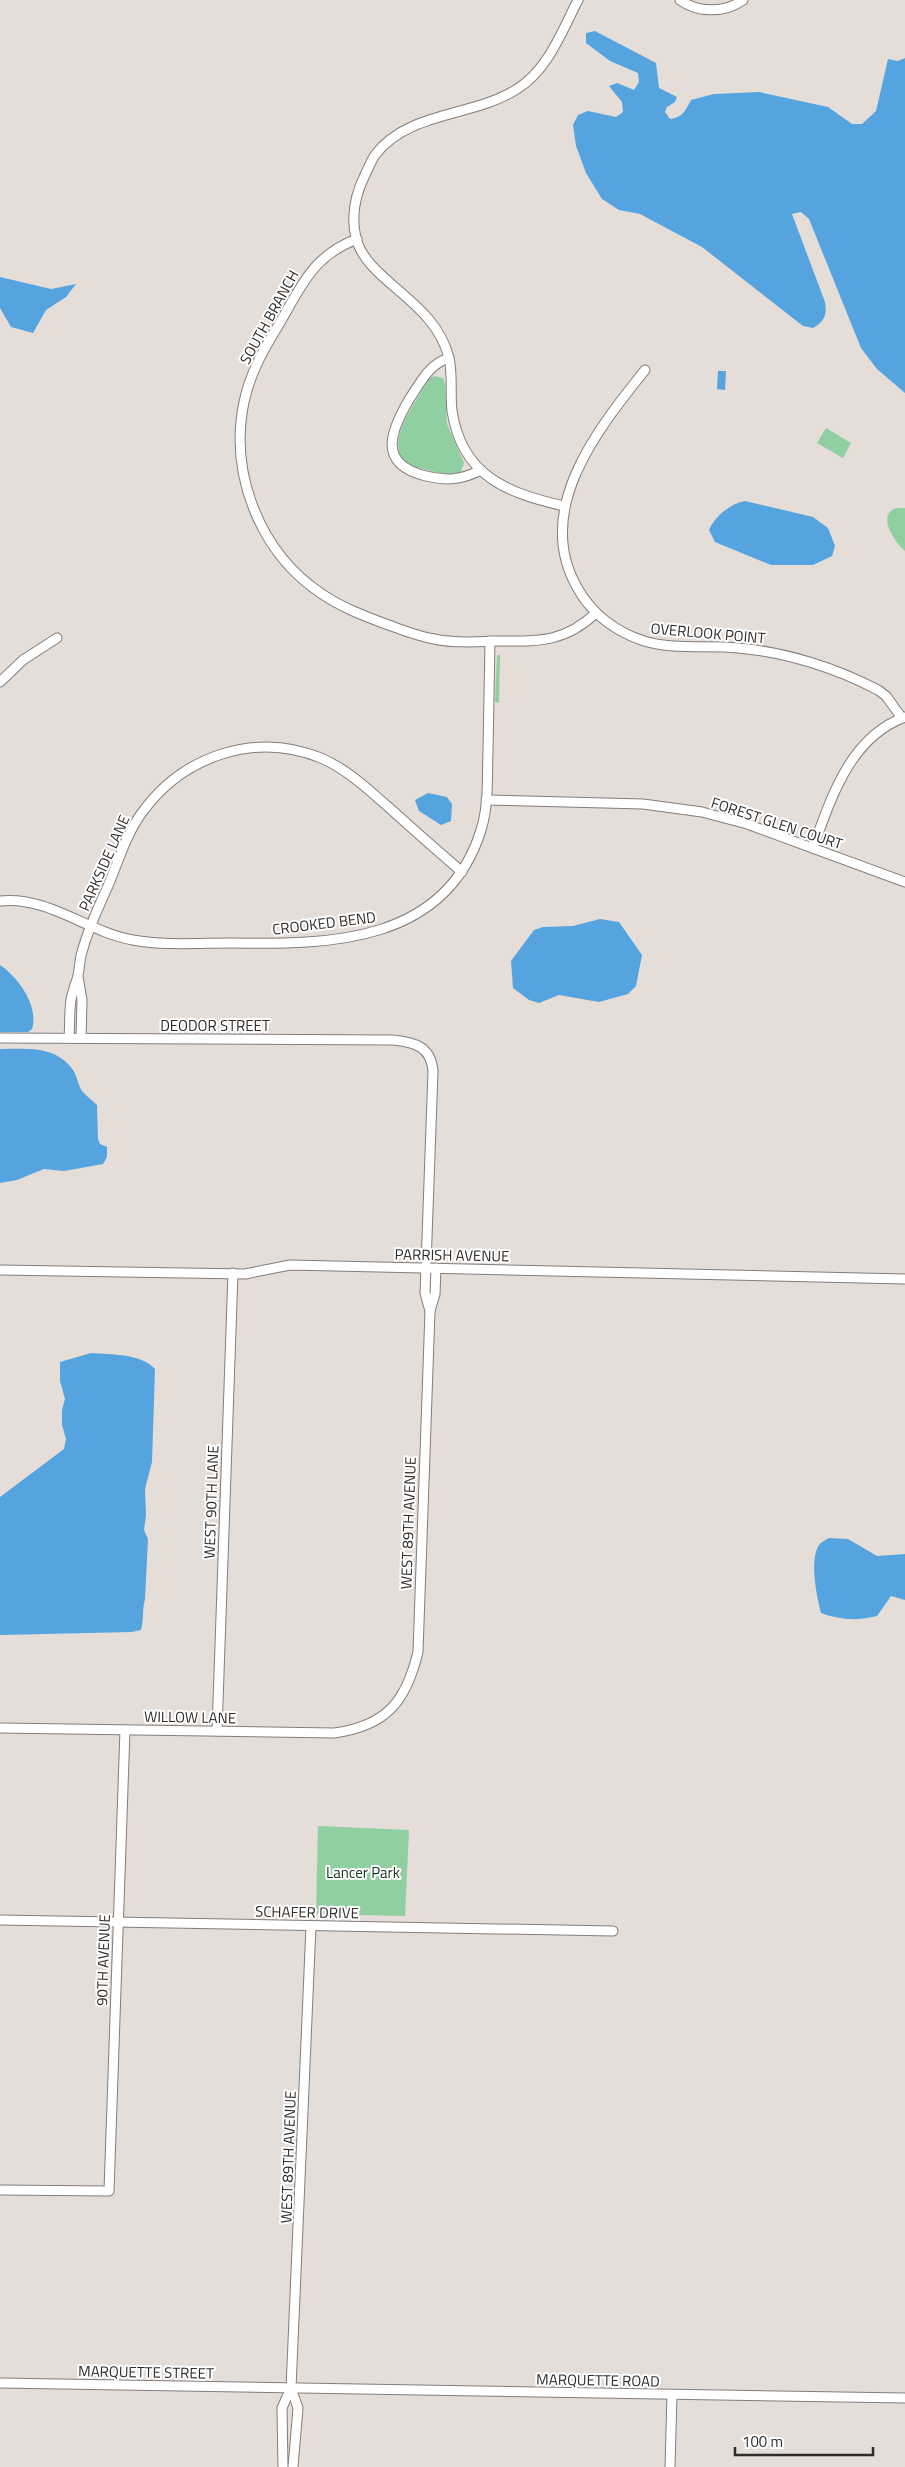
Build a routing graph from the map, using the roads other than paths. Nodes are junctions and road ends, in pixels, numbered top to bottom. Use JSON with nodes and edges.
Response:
{"nodes":[{"id":1,"x":578,"y":0,"type":"edge"},
{"id":2,"x":680,"y":0,"type":"edge"},
{"id":3,"x":743,"y":0,"type":"edge"},
{"id":4,"x":356,"y":238,"type":"junction"},
{"id":5,"x":449,"y":358,"type":"junction"},
{"id":6,"x":645,"y":370,"type":"dead end"},
{"id":7,"x":481,"y":470,"type":"junction"},
{"id":8,"x":564,"y":506,"type":"junction"},
{"id":9,"x":596,"y":613,"type":"junction"},
{"id":10,"x":57,"y":638,"type":"dead end"},
{"id":11,"x":490,"y":641,"type":"junction"},
{"id":12,"x":0,"y":682,"type":"edge"},
{"id":13,"x":903,"y":717,"type":"edge"},
{"id":14,"x":486,"y":800,"type":"junction"},
{"id":15,"x":813,"y":848,"type":"junction"},
{"id":16,"x":462,"y":872,"type":"junction"},
{"id":17,"x":905,"y":882,"type":"edge"},
{"id":18,"x":0,"y":901,"type":"edge"},
{"id":19,"x":91,"y":925,"type":"junction"},
{"id":20,"x":78,"y":977,"type":"junction"},
{"id":21,"x":0,"y":1038,"type":"edge"},
{"id":22,"x":69,"y":1038,"type":"junction"},
{"id":23,"x":82,"y":1038,"type":"junction"},
{"id":24,"x":427,"y":1051,"type":"joint"},
{"id":25,"x":425,"y":1268,"type":"junction"},
{"id":26,"x":436,"y":1268,"type":"junction"},
{"id":27,"x":0,"y":1270,"type":"edge"},
{"id":28,"x":233,"y":1273,"type":"junction"},
{"id":29,"x":905,"y":1279,"type":"edge"},
{"id":30,"x":430,"y":1311,"type":"junction"},
{"id":31,"x":377,"y":1721,"type":"joint"},
{"id":32,"x":0,"y":1728,"type":"edge"},
{"id":33,"x":125,"y":1730,"type":"junction"},
{"id":34,"x":217,"y":1731,"type":"junction"},
{"id":35,"x":0,"y":1920,"type":"edge"},
{"id":36,"x":119,"y":1922,"type":"junction"},
{"id":37,"x":311,"y":1926,"type":"junction"},
{"id":38,"x":614,"y":1931,"type":"dead end"},
{"id":39,"x":0,"y":2190,"type":"edge"},
{"id":40,"x":0,"y":2383,"type":"edge"},
{"id":41,"x":291,"y":2388,"type":"junction"},
{"id":42,"x":672,"y":2395,"type":"junction"},
{"id":43,"x":905,"y":2398,"type":"edge"},
{"id":44,"x":283,"y":2467,"type":"edge"},
{"id":45,"x":293,"y":2467,"type":"edge"},
{"id":46,"x":670,"y":2467,"type":"edge"}],
"edges":[{"from":1,"to":4,"type":"street"},
{"from":2,"to":3,"type":"street"},
{"from":4,"to":5,"type":"street"},
{"from":4,"to":11,"type":"street","name":"SOUTH BRANCH"},
{"from":5,"to":7,"type":"street"},
{"from":5,"to":7,"type":"street"},
{"from":6,"to":8,"type":"street","name":"OVERLOOK POINT"},
{"from":7,"to":8,"type":"street"},
{"from":8,"to":9,"type":"street","name":"OVERLOOK POINT"},
{"from":9,"to":11,"type":"street","name":"SOUTH BRANCH"},
{"from":9,"to":13,"type":"street","name":"OVERLOOK POINT"},
{"from":10,"to":12,"type":"street"},
{"from":11,"to":14,"type":"street","name":"CROOKED BEND"},
{"from":13,"to":15,"type":"street"},
{"from":14,"to":15,"type":"street","name":"FOREST GLEN COURT"},
{"from":14,"to":16,"type":"street","name":"CROOKED BEND"},
{"from":15,"to":17,"type":"street","name":"FOREST GLEN COURT"},
{"from":16,"to":19,"type":"street","name":"CROOKED BEND"},
{"from":16,"to":19,"type":"street","name":"PARKSIDE LANE"},
{"from":18,"to":19,"type":"street","name":"CROOKED BEND"},
{"from":19,"to":20,"type":"street","name":"PARKSIDE LANE"},
{"from":20,"to":22,"type":"street","name":"PARKSIDE LANE"},
{"from":20,"to":23,"type":"street","name":"PARKSIDE LANE"},
{"from":21,"to":22,"type":"street","name":"DEODOR STREET"},
{"from":22,"to":23,"type":"street","name":"DEODOR STREET"},
{"from":23,"to":24,"type":"street","name":"DEODOR STREET"},
{"from":24,"to":25,"type":"street","name":"WEST 89TH AVENUE"},
{"from":25,"to":26,"type":"street","name":"PARRISH AVENUE"},
{"from":25,"to":28,"type":"street","name":"PARRISH AVENUE"},
{"from":25,"to":30,"type":"street","name":"WEST 89TH AVENUE"},
{"from":26,"to":29,"type":"street","name":"PARRISH AVENUE"},
{"from":26,"to":30,"type":"street","name":"WEST 89TH AVENUE"},
{"from":27,"to":28,"type":"street","name":"PARRISH AVENUE"},
{"from":28,"to":34,"type":"street","name":"WEST 90TH LANE"},
{"from":30,"to":31,"type":"street","name":"WEST 89TH AVENUE"},
{"from":31,"to":34,"type":"street","name":"WILLOW LANE"},
{"from":32,"to":33,"type":"street","name":"WILLOW LANE"},
{"from":33,"to":34,"type":"street","name":"WILLOW LANE"},
{"from":33,"to":36,"type":"street","name":"90TH AVENUE"},
{"from":35,"to":36,"type":"street","name":"SCHAFER DRIVE"},
{"from":36,"to":37,"type":"street","name":"SCHAFER DRIVE"},
{"from":36,"to":39,"type":"street","name":"90TH AVENUE"},
{"from":37,"to":38,"type":"street","name":"SCHAFER DRIVE"},
{"from":37,"to":41,"type":"street","name":"WEST 89TH AVENUE"},
{"from":40,"to":41,"type":"street","name":"MARQUETTE STREET"},
{"from":41,"to":42,"type":"street","name":"MARQUETTE ROAD"},
{"from":41,"to":44,"type":"street","name":"WEST 89TH AVENUE"},
{"from":41,"to":45,"type":"street","name":"WEST 89TH AVENUE"},
{"from":42,"to":43,"type":"street","name":"MARQUETTE ROAD"},
{"from":42,"to":46,"type":"street"}]}
